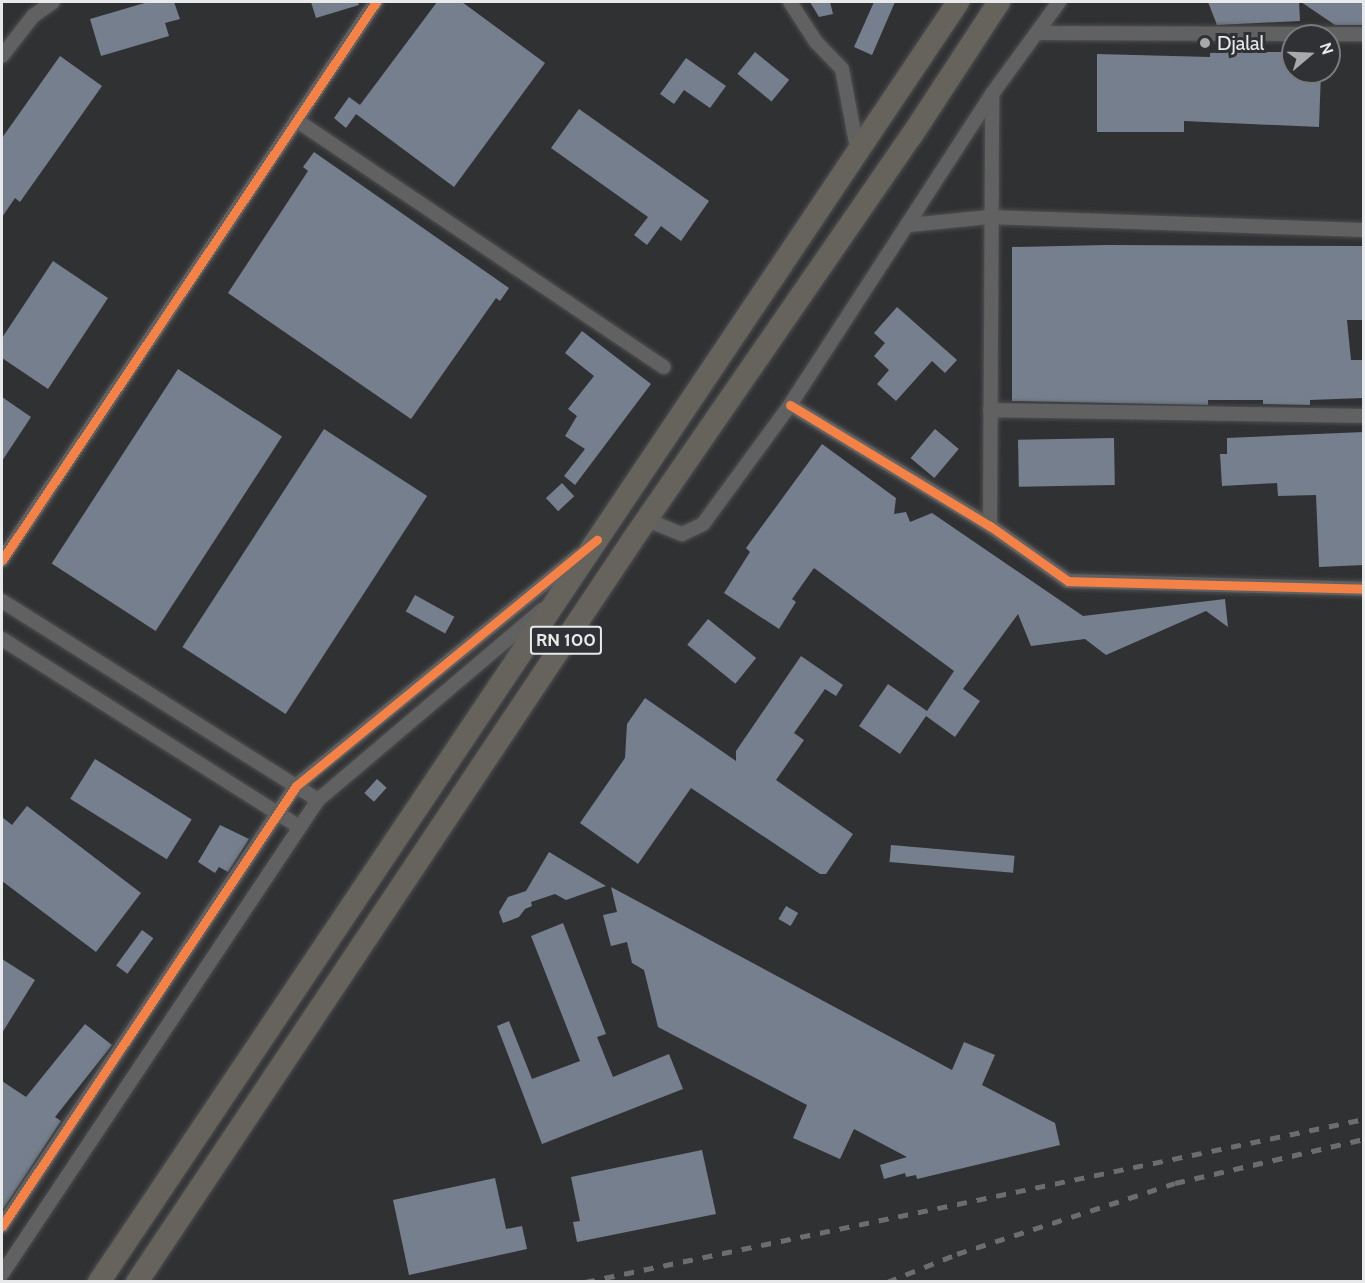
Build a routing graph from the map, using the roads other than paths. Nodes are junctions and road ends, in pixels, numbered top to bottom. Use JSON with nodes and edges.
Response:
{"nodes":[{"id":1,"x":53,"y":2,"type":"edge"},
{"id":2,"x":376,"y":2,"type":"edge"},
{"id":3,"x":790,"y":2,"type":"edge"},
{"id":4,"x":958,"y":2,"type":"edge"},
{"id":5,"x":999,"y":2,"type":"edge"},
{"id":6,"x":1059,"y":2,"type":"edge"},
{"id":7,"x":1037,"y":33,"type":"junction"},
{"id":8,"x":1364,"y":34,"type":"edge"},
{"id":9,"x":2,"y":56,"type":"edge"},
{"id":10,"x":992,"y":94,"type":"junction"},
{"id":11,"x":296,"y":120,"type":"junction"},
{"id":12,"x":858,"y":154,"type":"junction"},
{"id":13,"x":989,"y":217,"type":"junction"},
{"id":14,"x":910,"y":225,"type":"junction"},
{"id":15,"x":1364,"y":230,"type":"edge"},
{"id":16,"x":664,"y":366,"type":"dead end"},
{"id":17,"x":790,"y":405,"type":"junction"},
{"id":18,"x":990,"y":410,"type":"junction"},
{"id":19,"x":1364,"y":416,"type":"edge"},
{"id":20,"x":647,"y":520,"type":"junction"},
{"id":21,"x":990,"y":526,"type":"junction"},
{"id":22,"x":597,"y":540,"type":"junction"},
{"id":23,"x":2,"y":560,"type":"edge"},
{"id":24,"x":1364,"y":589,"type":"edge"},
{"id":25,"x":561,"y":594,"type":"junction"},
{"id":26,"x":2,"y":601,"type":"edge"},
{"id":27,"x":2,"y":639,"type":"edge"},
{"id":28,"x":296,"y":786,"type":"junction"},
{"id":29,"x":318,"y":800,"type":"junction"},
{"id":30,"x":278,"y":813,"type":"junction"},
{"id":31,"x":299,"y":826,"type":"junction"},
{"id":32,"x":2,"y":1226,"type":"edge"},
{"id":33,"x":2,"y":1274,"type":"edge"},
{"id":34,"x":99,"y":1281,"type":"edge"},
{"id":35,"x":137,"y":1281,"type":"edge"}],
"edges":[{"from":1,"to":9,"type":"street"},
{"from":2,"to":11,"type":"street"},
{"from":3,"to":12,"type":"street"},
{"from":4,"to":12,"type":"highway","number":"RN 100"},
{"from":5,"to":20,"type":"highway","number":"RN 100"},
{"from":6,"to":7,"type":"street"},
{"from":7,"to":8,"type":"street"},
{"from":7,"to":10,"type":"street"},
{"from":10,"to":13,"type":"street"},
{"from":10,"to":14,"type":"street"},
{"from":11,"to":16,"type":"street"},
{"from":11,"to":23,"type":"street"},
{"from":12,"to":22,"type":"highway","number":"RN 100"},
{"from":13,"to":14,"type":"street"},
{"from":13,"to":15,"type":"street"},
{"from":13,"to":18,"type":"street"},
{"from":14,"to":17,"type":"street"},
{"from":17,"to":20,"type":"street"},
{"from":17,"to":21,"type":"street"},
{"from":18,"to":19,"type":"street"},
{"from":18,"to":21,"type":"street"},
{"from":20,"to":35,"type":"highway","number":"RN 100"},
{"from":21,"to":24,"type":"street"},
{"from":22,"to":25,"type":"highway","number":"RN 100"},
{"from":22,"to":28,"type":"street"},
{"from":25,"to":29,"type":"street"},
{"from":25,"to":34,"type":"highway","number":"RN 100"},
{"from":26,"to":28,"type":"street"},
{"from":27,"to":30,"type":"street"},
{"from":28,"to":29,"type":"street"},
{"from":28,"to":30,"type":"street"},
{"from":29,"to":31,"type":"street"},
{"from":30,"to":31,"type":"street"},
{"from":30,"to":32,"type":"street"},
{"from":31,"to":33,"type":"street"}]}
